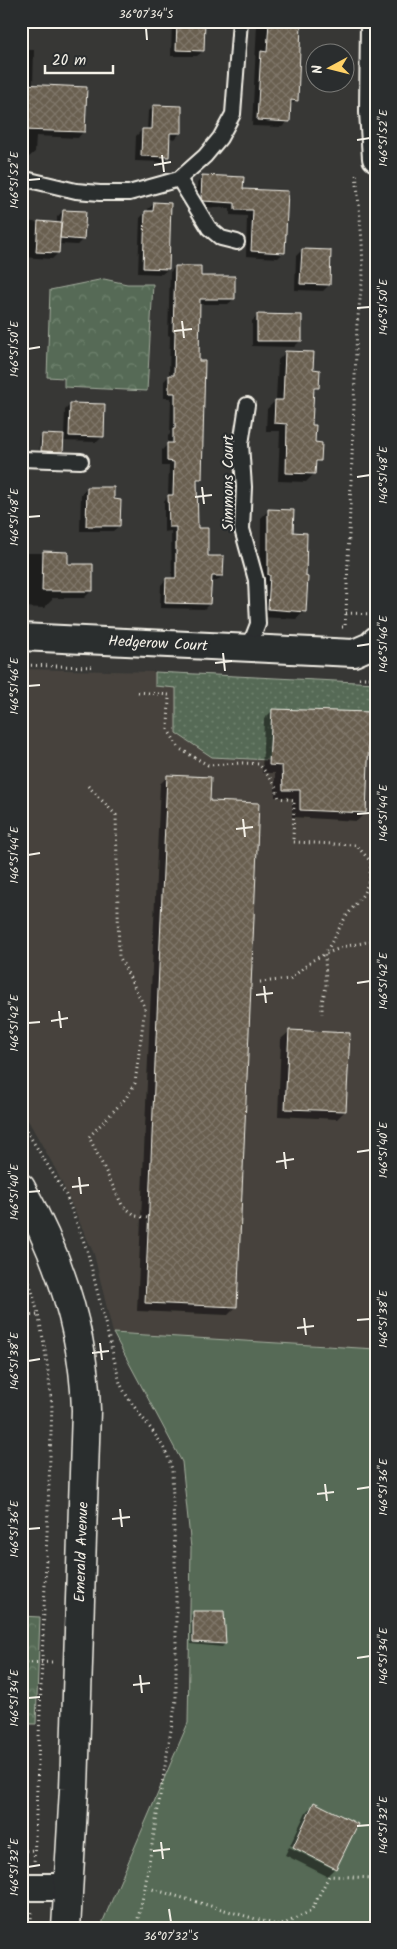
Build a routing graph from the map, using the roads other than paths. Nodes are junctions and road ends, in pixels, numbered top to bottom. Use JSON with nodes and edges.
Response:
{"nodes":[{"id":1,"x":240,"y":21,"type":"edge"},
{"id":2,"x":374,"y":21,"type":"edge"},
{"id":3,"x":365,"y":160,"type":"edge"},
{"id":4,"x":21,"y":178,"type":"edge"},
{"id":5,"x":179,"y":179,"type":"junction"},
{"id":6,"x":237,"y":242,"type":"dead end"},
{"id":7,"x":246,"y":405,"type":"dead end"},
{"id":8,"x":21,"y":459,"type":"edge"},
{"id":9,"x":81,"y":461,"type":"dead end"},
{"id":10,"x":21,"y":638,"type":"edge"},
{"id":11,"x":249,"y":647,"type":"junction"},
{"id":12,"x":365,"y":647,"type":"edge"},
{"id":13,"x":21,"y":1188,"type":"edge"},
{"id":14,"x":68,"y":1887,"type":"junction"},
{"id":15,"x":27,"y":1888,"type":"edge"},
{"id":16,"x":66,"y":1928,"type":"edge"}],
"edges":[{"from":1,"to":5,"type":"lane"},
{"from":2,"to":3,"type":"street"},
{"from":4,"to":5,"type":"lane"},
{"from":5,"to":6,"type":"lane"},
{"from":7,"to":11,"type":"lane","name":"Simmons Court"},
{"from":8,"to":9,"type":"lane"},
{"from":10,"to":11,"type":"street","name":"Hedgerow Court"},
{"from":11,"to":12,"type":"street","name":"Hedgerow Court"},
{"from":13,"to":14,"type":"street","name":"Emerald Avenue"},
{"from":14,"to":15,"type":"street"},
{"from":14,"to":16,"type":"street","name":"Emerald Avenue"}]}
